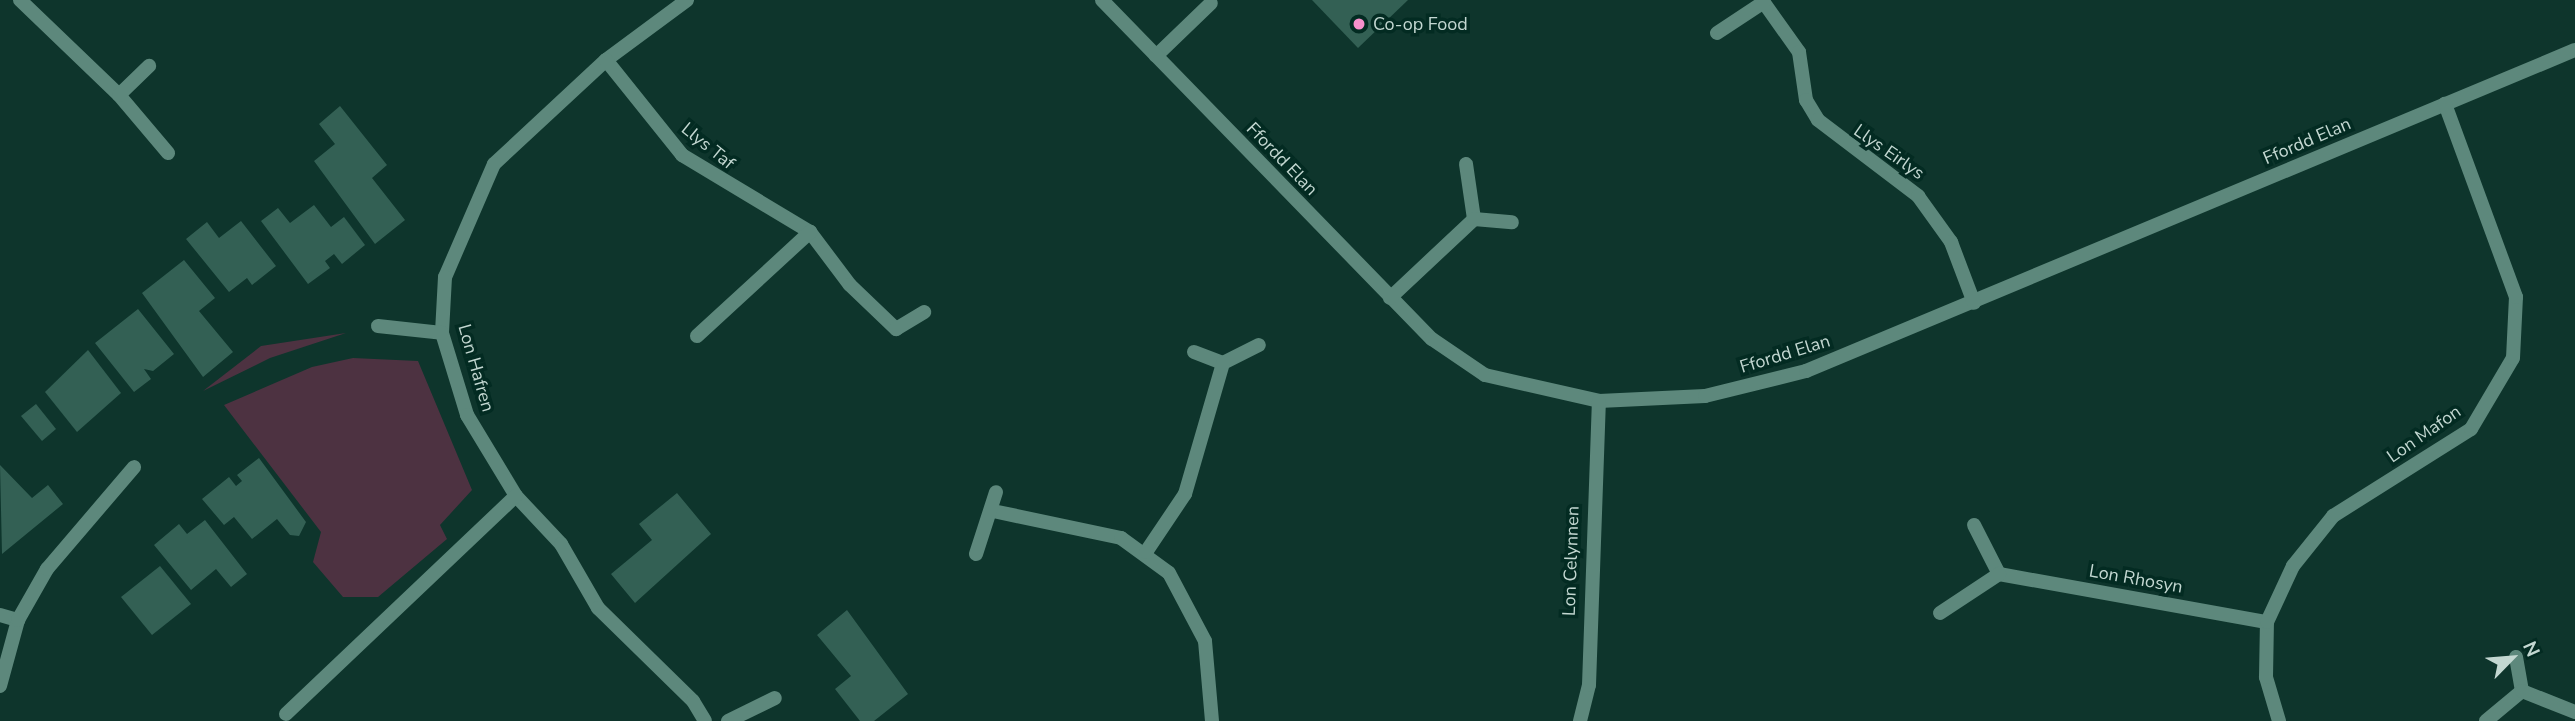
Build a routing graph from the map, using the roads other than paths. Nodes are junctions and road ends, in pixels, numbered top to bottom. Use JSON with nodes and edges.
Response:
{"nodes":[{"id":1,"x":20,"y":0,"type":"edge"},
{"id":2,"x":687,"y":0,"type":"edge"},
{"id":3,"x":1102,"y":0,"type":"edge"},
{"id":4,"x":1763,"y":1,"type":"edge"},
{"id":5,"x":1211,"y":3,"type":"dead end"},
{"id":6,"x":1717,"y":33,"type":"dead end"},
{"id":7,"x":2575,"y":50,"type":"edge"},
{"id":8,"x":1156,"y":57,"type":"junction"},
{"id":9,"x":606,"y":60,"type":"junction"},
{"id":10,"x":149,"y":66,"type":"dead end"},
{"id":11,"x":119,"y":95,"type":"junction"},
{"id":12,"x":2445,"y":104,"type":"junction"},
{"id":13,"x":168,"y":153,"type":"dead end"},
{"id":14,"x":1466,"y":164,"type":"dead end"},
{"id":15,"x":1474,"y":219,"type":"junction"},
{"id":16,"x":1512,"y":222,"type":"dead end"},
{"id":17,"x":810,"y":232,"type":"junction"},
{"id":18,"x":1390,"y":298,"type":"junction"},
{"id":19,"x":1974,"y":303,"type":"junction"},
{"id":20,"x":924,"y":312,"type":"dead end"},
{"id":21,"x":378,"y":326,"type":"dead end"},
{"id":22,"x":442,"y":333,"type":"junction"},
{"id":23,"x":697,"y":336,"type":"dead end"},
{"id":24,"x":1259,"y":345,"type":"dead end"},
{"id":25,"x":1194,"y":352,"type":"dead end"},
{"id":26,"x":1223,"y":363,"type":"junction"},
{"id":27,"x":1599,"y":401,"type":"junction"},
{"id":28,"x":134,"y":467,"type":"dead end"},
{"id":29,"x":996,"y":492,"type":"dead end"},
{"id":30,"x":516,"y":496,"type":"junction"},
{"id":31,"x":993,"y":511,"type":"junction"},
{"id":32,"x":1973,"y":525,"type":"dead end"},
{"id":33,"x":1146,"y":552,"type":"junction"},
{"id":34,"x":976,"y":554,"type":"dead end"},
{"id":35,"x":1999,"y":574,"type":"junction"},
{"id":36,"x":1940,"y":613,"type":"dead end"},
{"id":37,"x":0,"y":615,"type":"edge"},
{"id":38,"x":18,"y":620,"type":"junction"},
{"id":39,"x":2267,"y":622,"type":"junction"},
{"id":40,"x":2516,"y":657,"type":"dead end"},
{"id":41,"x":0,"y":686,"type":"edge"},
{"id":42,"x":2522,"y":691,"type":"junction"},
{"id":43,"x":775,"y":698,"type":"dead end"},
{"id":44,"x":2575,"y":712,"type":"edge"},
{"id":45,"x":286,"y":714,"type":"dead end"},
{"id":46,"x":705,"y":721,"type":"edge"},
{"id":47,"x":728,"y":721,"type":"edge"},
{"id":48,"x":1212,"y":721,"type":"edge"},
{"id":49,"x":1580,"y":721,"type":"edge"},
{"id":50,"x":2279,"y":721,"type":"edge"},
{"id":51,"x":2486,"y":721,"type":"edge"}],
"edges":[{"from":1,"to":11,"type":"street"},
{"from":2,"to":9,"type":"street","name":"Lon Hafren"},
{"from":3,"to":8,"type":"street","name":"Ffordd Elan"},
{"from":4,"to":6,"type":"street"},
{"from":4,"to":19,"type":"street","name":"Llys Eirlys"},
{"from":5,"to":8,"type":"street"},
{"from":7,"to":12,"type":"street","name":"Ffordd Elan"},
{"from":8,"to":18,"type":"street","name":"Ffordd Elan"},
{"from":9,"to":17,"type":"street","name":"Llys Taf"},
{"from":9,"to":22,"type":"street","name":"Lon Hafren"},
{"from":10,"to":11,"type":"street"},
{"from":11,"to":13,"type":"street"},
{"from":12,"to":19,"type":"street","name":"Ffordd Elan"},
{"from":12,"to":39,"type":"street","name":"Lon Mafon"},
{"from":14,"to":15,"type":"street"},
{"from":15,"to":16,"type":"street"},
{"from":15,"to":18,"type":"street"},
{"from":17,"to":20,"type":"street","name":"Llys Taf"},
{"from":17,"to":23,"type":"street"},
{"from":18,"to":27,"type":"street","name":"Ffordd Elan"},
{"from":19,"to":27,"type":"street","name":"Ffordd Elan"},
{"from":21,"to":22,"type":"street"},
{"from":22,"to":30,"type":"street","name":"Lon Hafren"},
{"from":24,"to":26,"type":"street"},
{"from":25,"to":26,"type":"street"},
{"from":26,"to":33,"type":"street"},
{"from":27,"to":49,"type":"street","name":"Lon Celynnen"},
{"from":28,"to":38,"type":"street"},
{"from":29,"to":31,"type":"street"},
{"from":30,"to":45,"type":"street"},
{"from":30,"to":46,"type":"street","name":"Lon Hafren"},
{"from":31,"to":33,"type":"street"},
{"from":31,"to":34,"type":"street"},
{"from":32,"to":35,"type":"street"},
{"from":33,"to":48,"type":"street"},
{"from":35,"to":36,"type":"street"},
{"from":35,"to":39,"type":"street","name":"Lon Rhosyn"},
{"from":37,"to":38,"type":"street"},
{"from":38,"to":41,"type":"street"},
{"from":39,"to":50,"type":"street","name":"Lon Mafon"},
{"from":40,"to":42,"type":"street"},
{"from":42,"to":44,"type":"street"},
{"from":42,"to":51,"type":"street"},
{"from":43,"to":47,"type":"street"}]}
